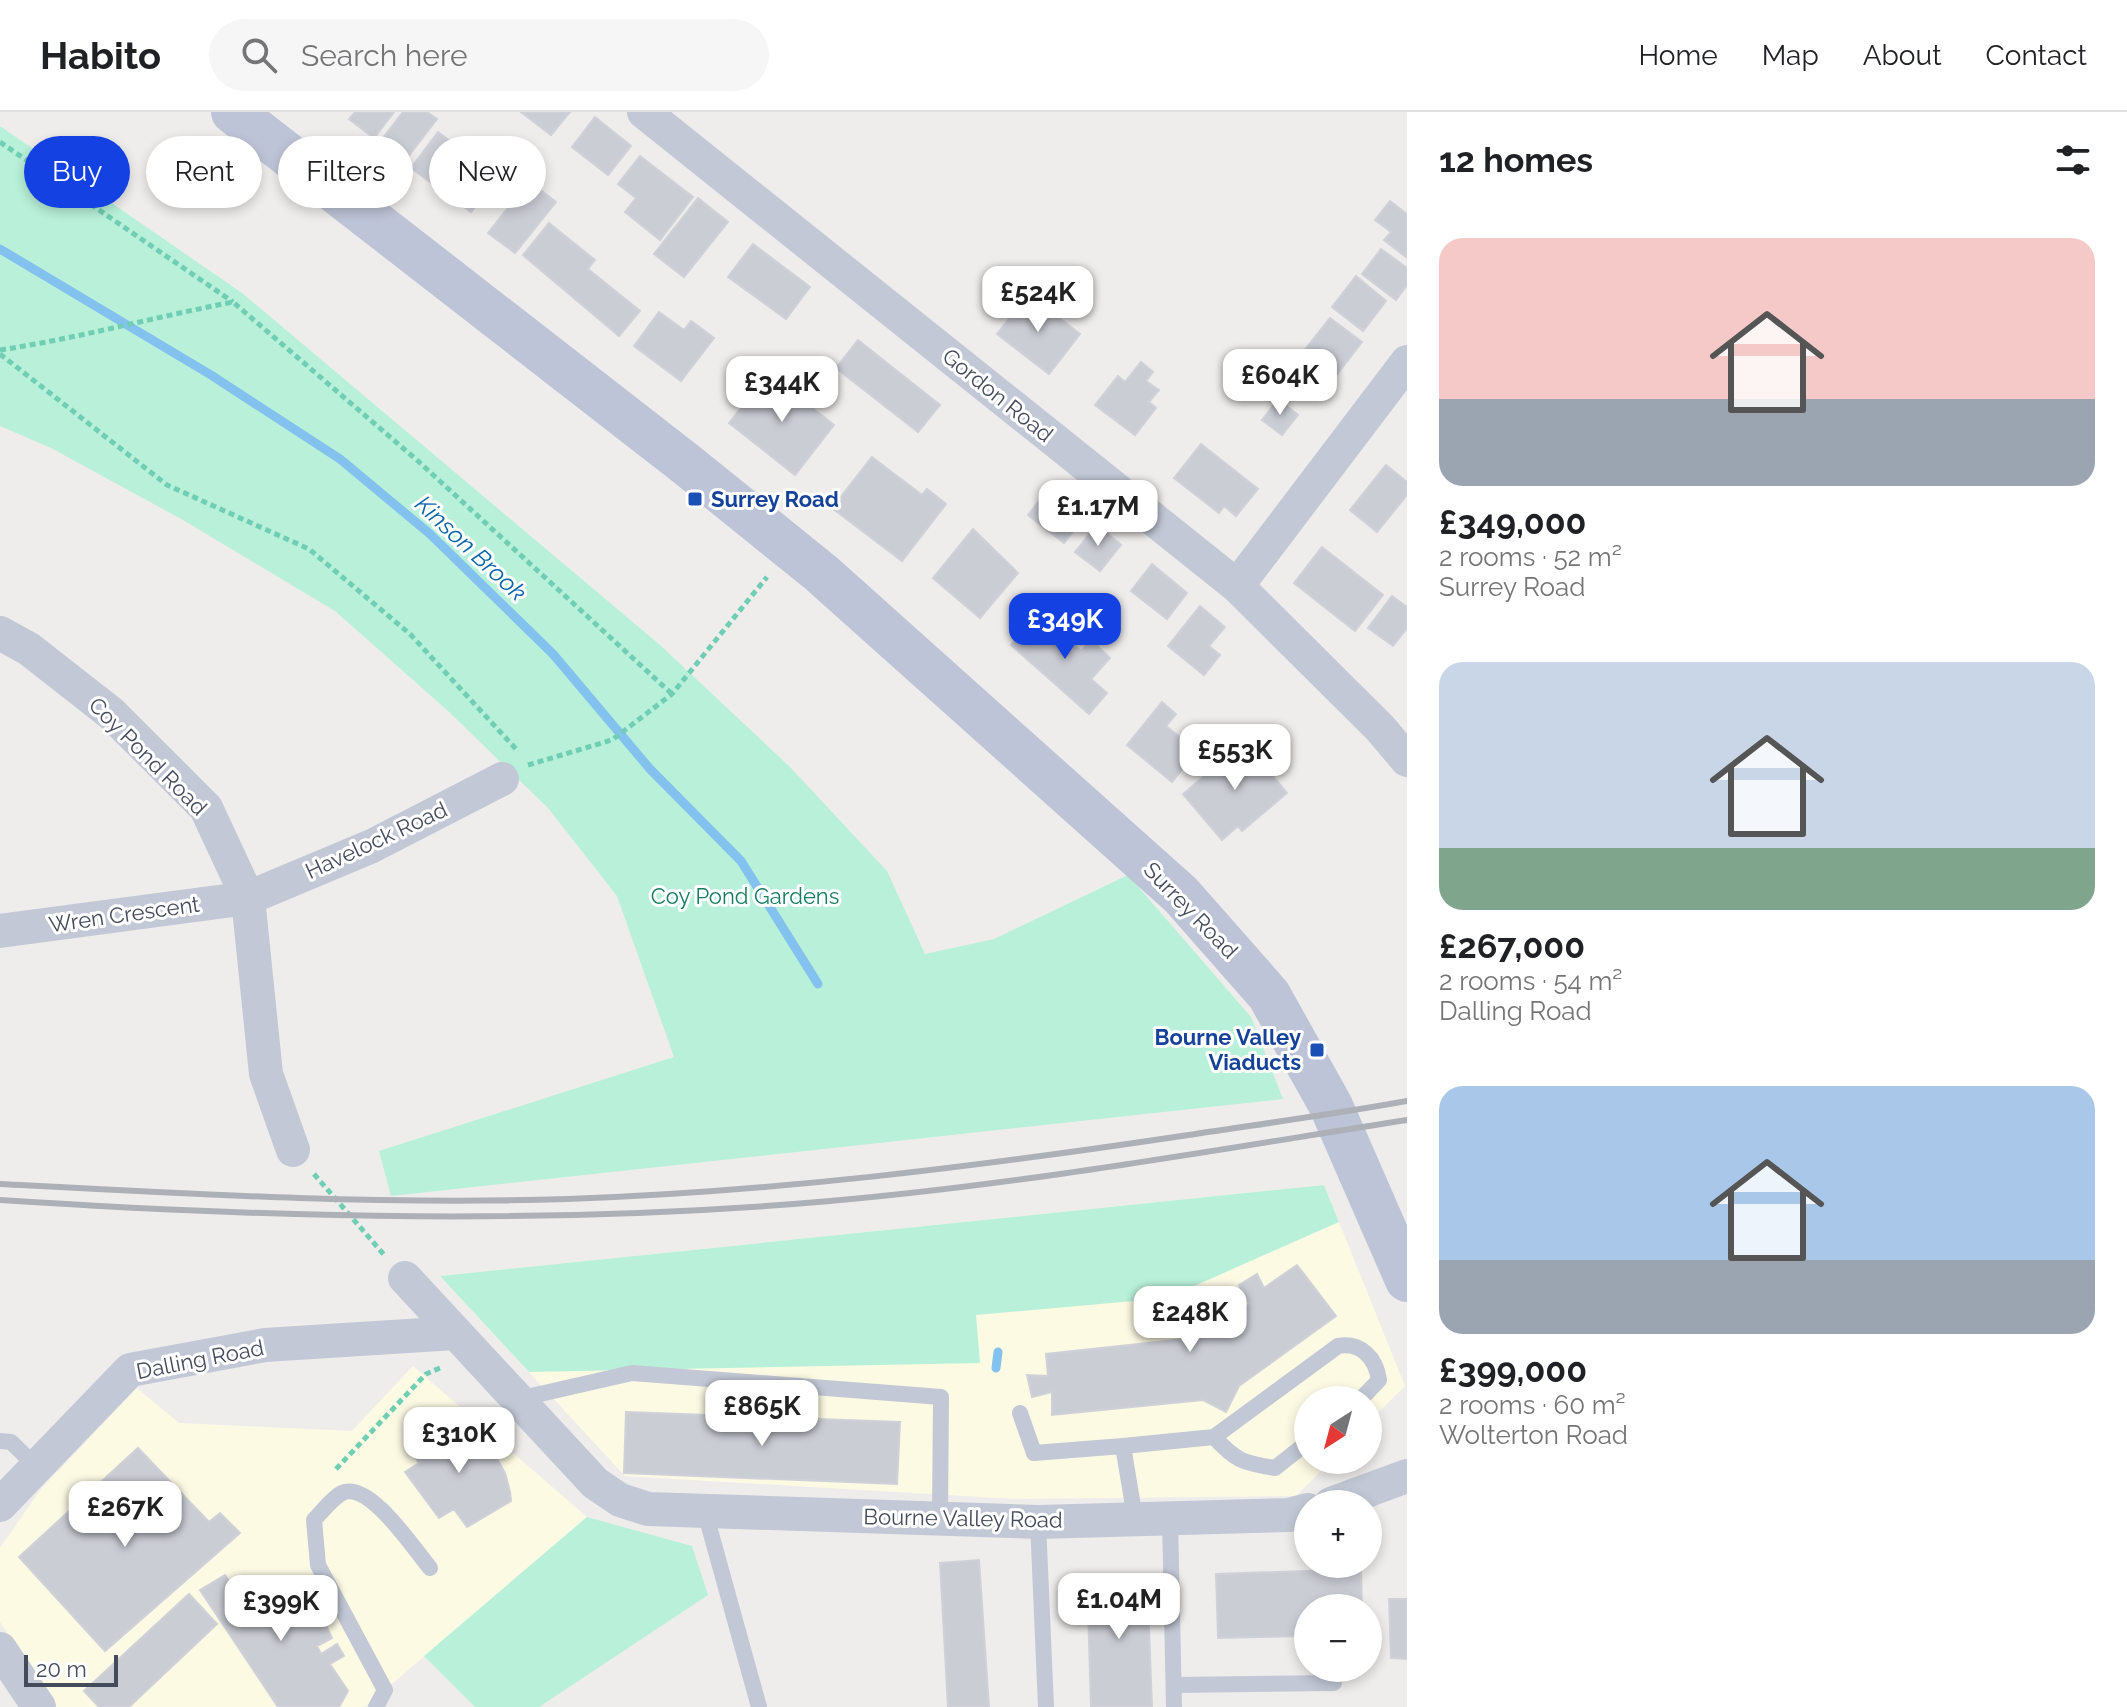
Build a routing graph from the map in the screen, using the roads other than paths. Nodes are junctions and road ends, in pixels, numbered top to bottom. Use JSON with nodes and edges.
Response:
{"nodes":[{"id":1,"x":233,"y":112,"type":"edge"},
{"id":2,"x":644,"y":112,"type":"edge"},
{"id":3,"x":1407,"y":362,"type":"edge"},
{"id":4,"x":1237,"y":586,"type":"junction"},
{"id":5,"x":0,"y":633,"type":"edge"},
{"id":6,"x":1407,"y":760,"type":"edge"},
{"id":7,"x":502,"y":779,"type":"dead end"},
{"id":8,"x":248,"y":898,"type":"junction"},
{"id":9,"x":0,"y":931,"type":"edge"},
{"id":10,"x":293,"y":1150,"type":"road end"},
{"id":11,"x":405,"y":1278,"type":"road end"},
{"id":12,"x":1407,"y":1280,"type":"edge"},
{"id":13,"x":464,"y":1344,"type":"junction"},
{"id":14,"x":1373,"y":1386,"type":"edge"},
{"id":15,"x":518,"y":1399,"type":"junction"},
{"id":16,"x":1020,"y":1413,"type":"dead end"},
{"id":17,"x":1214,"y":1437,"type":"junction"},
{"id":18,"x":0,"y":1441,"type":"edge"},
{"id":19,"x":1123,"y":1446,"type":"junction"},
{"id":20,"x":1294,"y":1453,"type":"edge"},
{"id":21,"x":38,"y":1468,"type":"junction"},
{"id":22,"x":1407,"y":1476,"type":"edge"},
{"id":23,"x":1369,"y":1490,"type":"edge"},
{"id":24,"x":0,"y":1505,"type":"edge"},
{"id":25,"x":705,"y":1512,"type":"junction"},
{"id":26,"x":1294,"y":1514,"type":"edge"},
{"id":27,"x":1170,"y":1516,"type":"junction"},
{"id":28,"x":1135,"y":1518,"type":"junction"},
{"id":29,"x":940,"y":1519,"type":"junction"},
{"id":30,"x":1038,"y":1522,"type":"junction"},
{"id":31,"x":430,"y":1568,"type":"dead end"},
{"id":32,"x":0,"y":1649,"type":"edge"},
{"id":33,"x":1334,"y":1683,"type":"dead end"},
{"id":34,"x":1174,"y":1685,"type":"junction"},
{"id":35,"x":39,"y":1707,"type":"edge"},
{"id":36,"x":376,"y":1707,"type":"edge"},
{"id":37,"x":759,"y":1707,"type":"edge"},
{"id":38,"x":1046,"y":1707,"type":"edge"},
{"id":39,"x":1174,"y":1707,"type":"edge"}],
"edges":[{"from":1,"to":12,"type":"street","name":"Surrey Road"},
{"from":2,"to":4,"type":"street","name":"Gordon Road"},
{"from":3,"to":4,"type":"street"},
{"from":4,"to":6,"type":"street","name":"Gordon Road"},
{"from":5,"to":8,"type":"street","name":"Coy Pond Road"},
{"from":7,"to":8,"type":"street","name":"Havelock Road"},
{"from":8,"to":9,"type":"street","name":"Wren Crescent"},
{"from":8,"to":10,"type":"street","name":"Coy Pond Road"},
{"from":11,"to":13,"type":"street"},
{"from":13,"to":15,"type":"street"},
{"from":13,"to":21,"type":"street","name":"Dalling Road"},
{"from":14,"to":17,"type":"lane"},
{"from":15,"to":25,"type":"street","name":"Bourne Valley Road"},
{"from":15,"to":29,"type":"lane"},
{"from":16,"to":19,"type":"lane"},
{"from":17,"to":19,"type":"lane"},
{"from":17,"to":20,"type":"lane"},
{"from":18,"to":21,"type":"lane"},
{"from":19,"to":28,"type":"lane"},
{"from":21,"to":24,"type":"street","name":"Dalling Road"},
{"from":22,"to":23,"type":"street"},
{"from":25,"to":29,"type":"street","name":"Bourne Valley Road"},
{"from":25,"to":37,"type":"lane"},
{"from":26,"to":27,"type":"street","name":"Bourne Valley Road"},
{"from":27,"to":28,"type":"street","name":"Bourne Valley Road"},
{"from":27,"to":34,"type":"lane"},
{"from":28,"to":30,"type":"street","name":"Bourne Valley Road"},
{"from":29,"to":30,"type":"street","name":"Bourne Valley Road"},
{"from":30,"to":38,"type":"lane"},
{"from":31,"to":36,"type":"lane"},
{"from":32,"to":35,"type":"street"},
{"from":33,"to":34,"type":"lane"},
{"from":34,"to":39,"type":"lane"}]}
